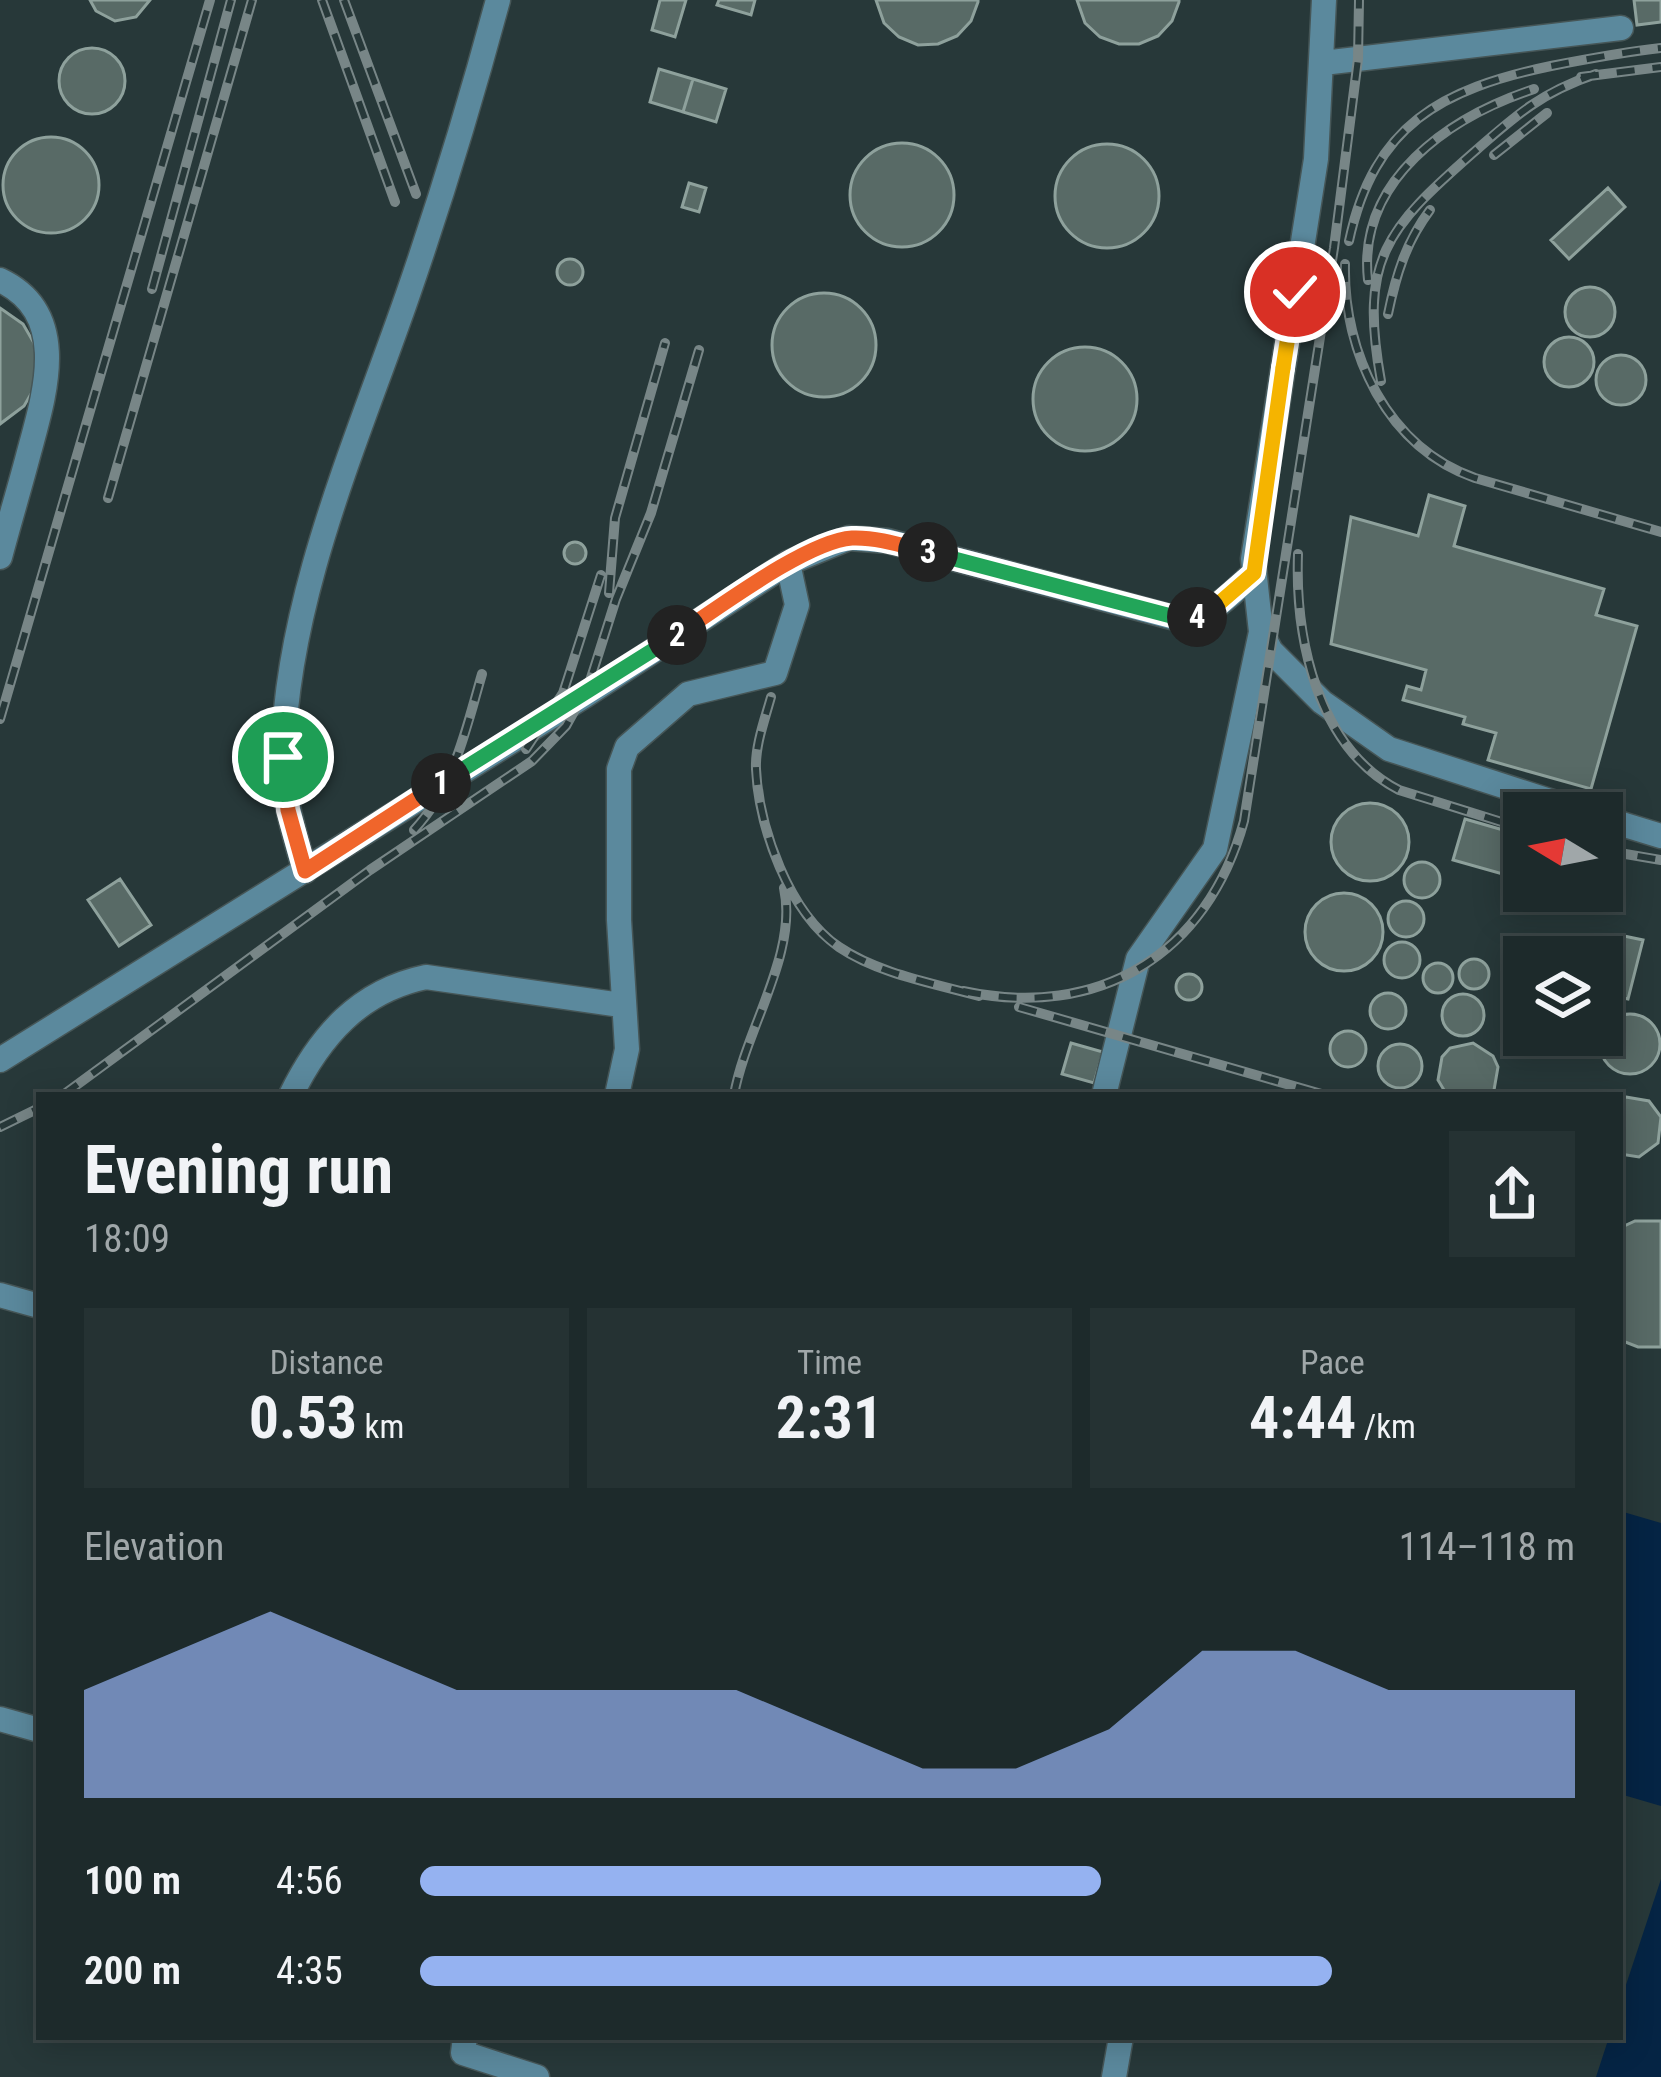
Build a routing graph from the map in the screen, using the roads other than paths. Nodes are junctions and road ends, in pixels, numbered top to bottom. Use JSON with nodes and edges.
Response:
{"nodes":[{"id":1,"x":498,"y":0,"type":"edge"},
{"id":2,"x":1324,"y":0,"type":"edge"},
{"id":3,"x":1621,"y":28,"type":"dead end"},
{"id":4,"x":1323,"y":63,"type":"junction"},
{"id":5,"x":0,"y":280,"type":"edge"},
{"id":6,"x":0,"y":557,"type":"edge"},
{"id":7,"x":788,"y":562,"type":"junction"},
{"id":8,"x":1254,"y":573,"type":"junction"},
{"id":9,"x":1261,"y":632,"type":"junction"},
{"id":10,"x":1522,"y":792,"type":"edge"},
{"id":11,"x":1623,"y":824,"type":"edge"},
{"id":12,"x":1661,"y":836,"type":"edge"},
{"id":13,"x":305,"y":871,"type":"junction"},
{"id":14,"x":621,"y":1005,"type":"junction"},
{"id":15,"x":0,"y":1060,"type":"edge"},
{"id":16,"x":293,"y":1092,"type":"edge"},
{"id":17,"x":618,"y":1092,"type":"edge"},
{"id":18,"x":1105,"y":1092,"type":"edge"},
{"id":19,"x":0,"y":1295,"type":"edge"},
{"id":20,"x":36,"y":1305,"type":"edge"},
{"id":21,"x":0,"y":1719,"type":"edge"},
{"id":22,"x":36,"y":1729,"type":"edge"},
{"id":23,"x":465,"y":2040,"type":"edge"},
{"id":24,"x":1120,"y":2040,"type":"edge"},
{"id":25,"x":537,"y":2077,"type":"edge"},
{"id":26,"x":1114,"y":2077,"type":"edge"}],
"edges":[{"from":1,"to":13,"type":"street"},
{"from":2,"to":4,"type":"street"},
{"from":3,"to":4,"type":"street"},
{"from":4,"to":8,"type":"street"},
{"from":5,"to":6,"type":"street"},
{"from":7,"to":8,"type":"street"},
{"from":7,"to":13,"type":"street"},
{"from":7,"to":14,"type":"street"},
{"from":8,"to":9,"type":"street"},
{"from":9,"to":10,"type":"street"},
{"from":9,"to":18,"type":"street"},
{"from":11,"to":12,"type":"street"},
{"from":13,"to":15,"type":"street"},
{"from":14,"to":16,"type":"street"},
{"from":14,"to":17,"type":"street"},
{"from":19,"to":20,"type":"street"},
{"from":21,"to":22,"type":"street"},
{"from":23,"to":25,"type":"street"},
{"from":24,"to":26,"type":"street"}]}
